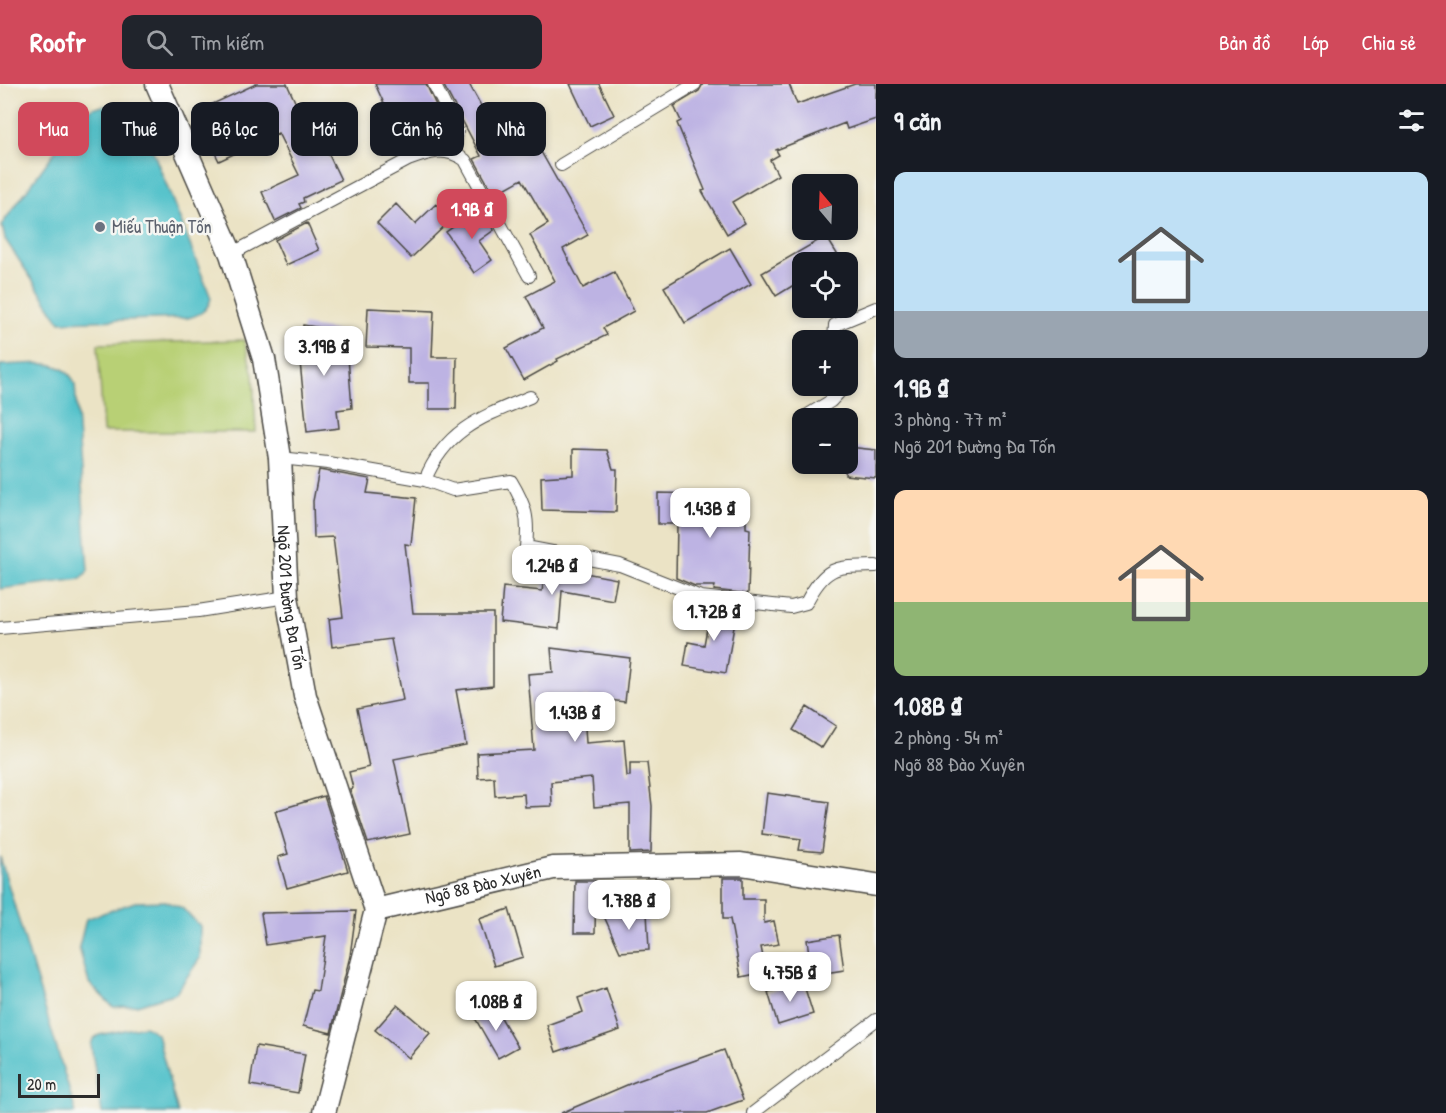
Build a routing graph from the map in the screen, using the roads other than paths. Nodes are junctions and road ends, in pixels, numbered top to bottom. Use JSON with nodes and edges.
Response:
{"nodes":[{"id":1,"x":158,"y":84,"type":"edge"},
{"id":2,"x":434,"y":84,"type":"edge"},
{"id":3,"x":695,"y":84,"type":"edge"},
{"id":4,"x":443,"y":102,"type":"edge"},
{"id":5,"x":418,"y":156,"type":"edge"},
{"id":6,"x":459,"y":156,"type":"edge"},
{"id":7,"x":561,"y":165,"type":"dead end"},
{"id":8,"x":231,"y":254,"type":"junction"},
{"id":9,"x":529,"y":276,"type":"dead end"},
{"id":10,"x":876,"y":308,"type":"edge"},
{"id":11,"x":835,"y":330,"type":"edge"},
{"id":12,"x":836,"y":396,"type":"edge"},
{"id":13,"x":530,"y":398,"type":"dead end"},
{"id":14,"x":819,"y":408,"type":"edge"},
{"id":15,"x":280,"y":458,"type":"junction"},
{"id":16,"x":426,"y":480,"type":"junction"},
{"id":17,"x":876,"y":566,"type":"edge"},
{"id":18,"x":287,"y":597,"type":"junction"},
{"id":19,"x":0,"y":628,"type":"edge"},
{"id":20,"x":876,"y":885,"type":"edge"},
{"id":21,"x":376,"y":909,"type":"junction"},
{"id":22,"x":876,"y":1020,"type":"edge"},
{"id":23,"x":324,"y":1113,"type":"edge"},
{"id":24,"x":753,"y":1113,"type":"edge"}],
"edges":[{"from":1,"to":8,"type":"street","name":"Ngõ 201 Đường Đa Tốn"},
{"from":2,"to":4,"type":"lane"},
{"from":3,"to":7,"type":"lane"},
{"from":5,"to":8,"type":"lane"},
{"from":6,"to":9,"type":"lane"},
{"from":8,"to":15,"type":"street","name":"Ngõ 201 Đường Đa Tốn"},
{"from":10,"to":11,"type":"lane"},
{"from":12,"to":14,"type":"lane"},
{"from":13,"to":16,"type":"lane"},
{"from":15,"to":16,"type":"lane"},
{"from":15,"to":18,"type":"street","name":"Ngõ 201 Đường Đa Tốn"},
{"from":16,"to":17,"type":"lane"},
{"from":18,"to":19,"type":"lane"},
{"from":18,"to":21,"type":"street","name":"Ngõ 201 Đường Đa Tốn"},
{"from":20,"to":21,"type":"street","name":"Ngõ 88 Đào Xuyên"},
{"from":21,"to":23,"type":"street"},
{"from":22,"to":24,"type":"lane"}]}
